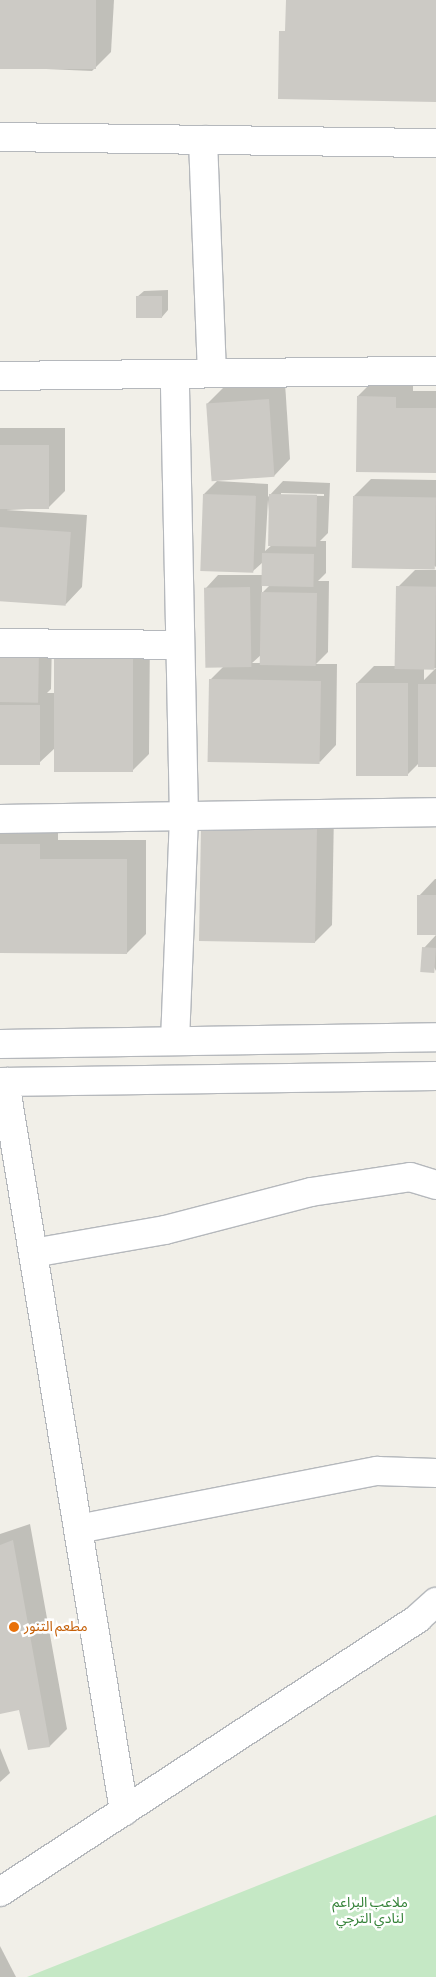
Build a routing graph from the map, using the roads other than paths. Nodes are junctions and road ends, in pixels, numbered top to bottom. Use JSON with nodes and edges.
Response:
{"nodes":[{"id":1,"x":0,"y":137,"type":"edge"},
{"id":2,"x":203,"y":140,"type":"junction"},
{"id":3,"x":436,"y":143,"type":"edge"},
{"id":4,"x":436,"y":371,"type":"edge"},
{"id":5,"x":212,"y":373,"type":"junction"},
{"id":6,"x":176,"y":374,"type":"junction"},
{"id":7,"x":0,"y":376,"type":"edge"},
{"id":8,"x":0,"y":643,"type":"edge"},
{"id":9,"x":180,"y":645,"type":"junction"},
{"id":10,"x":436,"y":812,"type":"edge"},
{"id":11,"x":184,"y":817,"type":"junction"},
{"id":12,"x":0,"y":819,"type":"edge"},
{"id":13,"x":436,"y":1037,"type":"edge"},
{"id":14,"x":175,"y":1041,"type":"junction"},
{"id":15,"x":0,"y":1044,"type":"edge"},
{"id":16,"x":436,"y":1076,"type":"edge"},
{"id":17,"x":3,"y":1082,"type":"edge"},
{"id":18,"x":436,"y":1185,"type":"edge"},
{"id":19,"x":33,"y":1253,"type":"junction"},
{"id":20,"x":436,"y":1473,"type":"edge"},
{"id":21,"x":78,"y":1529,"type":"junction"},
{"id":22,"x":436,"y":1597,"type":"edge"},
{"id":23,"x":427,"y":1610,"type":"edge"},
{"id":24,"x":124,"y":1811,"type":"junction"},
{"id":25,"x":0,"y":1892,"type":"edge"}],
"edges":[{"from":1,"to":2,"type":"street"},
{"from":2,"to":3,"type":"street"},
{"from":2,"to":5,"type":"street"},
{"from":4,"to":5,"type":"street"},
{"from":5,"to":6,"type":"street"},
{"from":6,"to":7,"type":"street"},
{"from":6,"to":9,"type":"street"},
{"from":8,"to":9,"type":"street"},
{"from":9,"to":11,"type":"street"},
{"from":10,"to":11,"type":"street"},
{"from":11,"to":12,"type":"street"},
{"from":11,"to":14,"type":"street"},
{"from":13,"to":14,"type":"street"},
{"from":14,"to":15,"type":"street"},
{"from":16,"to":17,"type":"street"},
{"from":17,"to":19,"type":"street"},
{"from":18,"to":19,"type":"street"},
{"from":19,"to":21,"type":"street"},
{"from":20,"to":21,"type":"street"},
{"from":21,"to":24,"type":"street"},
{"from":22,"to":23,"type":"street"},
{"from":23,"to":24,"type":"street"},
{"from":24,"to":25,"type":"street"}]}
